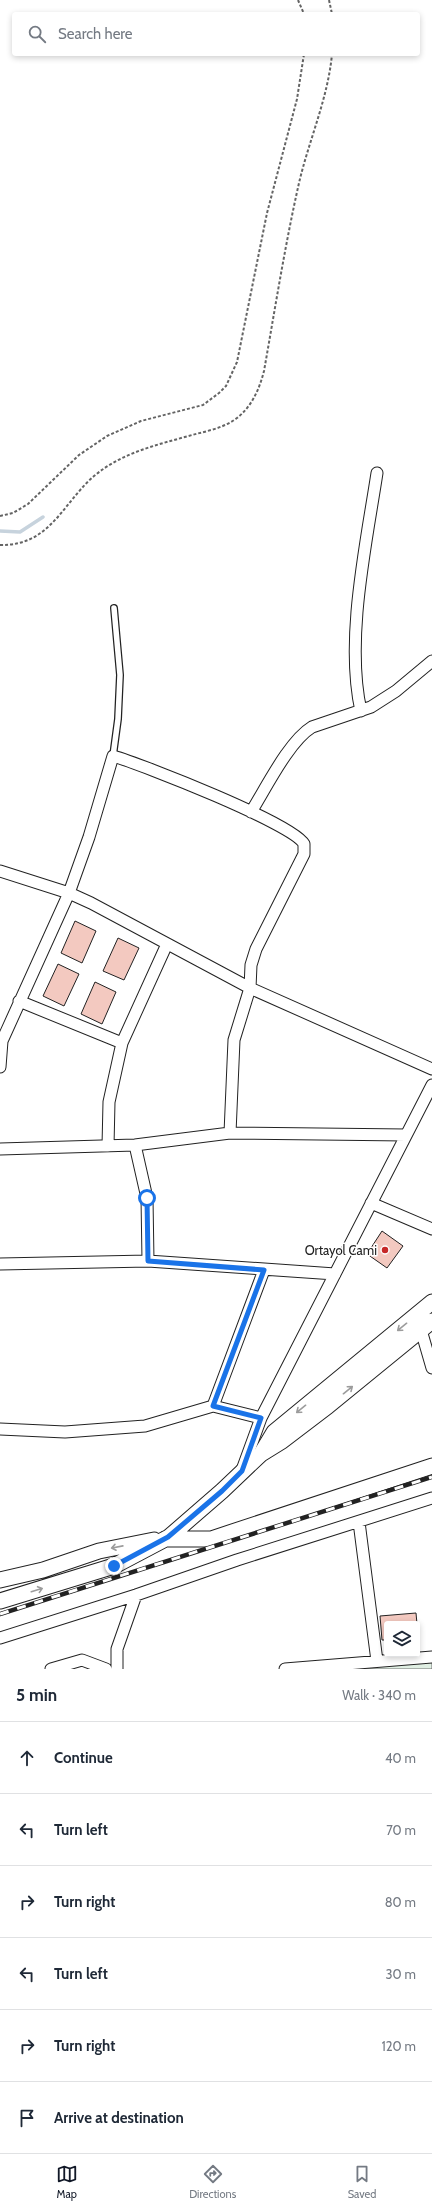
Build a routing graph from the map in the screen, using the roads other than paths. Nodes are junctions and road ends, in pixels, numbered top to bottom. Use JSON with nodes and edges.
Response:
{"nodes":[{"id":1,"x":377,"y":473,"type":"dead end"},
{"id":2,"x":114,"y":608,"type":"dead end"},
{"id":3,"x":432,"y":661,"type":"edge"},
{"id":4,"x":361,"y":711,"type":"junction"},
{"id":5,"x":113,"y":756,"type":"junction"},
{"id":6,"x":251,"y":812,"type":"junction"},
{"id":7,"x":0,"y":871,"type":"edge"},
{"id":8,"x":69,"y":893,"type":"junction"},
{"id":9,"x":167,"y":944,"type":"junction"},
{"id":10,"x":250,"y":988,"type":"junction"},
{"id":11,"x":19,"y":1001,"type":"junction"},
{"id":12,"x":1,"y":1041,"type":"edge"},
{"id":13,"x":122,"y":1043,"type":"junction"},
{"id":14,"x":0,"y":1067,"type":"edge"},
{"id":15,"x":432,"y":1069,"type":"edge"},
{"id":16,"x":432,"y":1085,"type":"edge"},
{"id":17,"x":230,"y":1133,"type":"junction"},
{"id":18,"x":406,"y":1135,"type":"junction"},
{"id":19,"x":135,"y":1145,"type":"junction"},
{"id":20,"x":108,"y":1146,"type":"junction"},
{"id":21,"x":0,"y":1149,"type":"edge"},
{"id":22,"x":371,"y":1203,"type":"junction"},
{"id":23,"x":432,"y":1229,"type":"edge"},
{"id":24,"x":148,"y":1261,"type":"junction"},
{"id":25,"x":0,"y":1264,"type":"edge"},
{"id":26,"x":264,"y":1270,"type":"junction"},
{"id":27,"x":335,"y":1274,"type":"junction"},
{"id":28,"x":432,"y":1302,"type":"edge"},
{"id":29,"x":426,"y":1326,"type":"edge"},
{"id":30,"x":432,"y":1368,"type":"edge"},
{"id":31,"x":213,"y":1406,"type":"junction"},
{"id":32,"x":261,"y":1418,"type":"junction"},
{"id":33,"x":0,"y":1429,"type":"edge"},
{"id":34,"x":261,"y":1454,"type":"junction"},
{"id":35,"x":432,"y":1466,"type":"edge"},
{"id":36,"x":242,"y":1471,"type":"junction"},
{"id":37,"x":432,"y":1498,"type":"edge"},
{"id":38,"x":359,"y":1522,"type":"junction"},
{"id":39,"x":167,"y":1538,"type":"junction"},
{"id":40,"x":0,"y":1580,"type":"edge"},
{"id":41,"x":136,"y":1595,"type":"junction"},
{"id":42,"x":0,"y":1601,"type":"edge"},
{"id":43,"x":0,"y":1638,"type":"edge"},
{"id":44,"x":432,"y":1657,"type":"edge"},
{"id":45,"x":377,"y":1661,"type":"junction"},
{"id":46,"x":50,"y":1669,"type":"edge"},
{"id":47,"x":106,"y":1669,"type":"edge"},
{"id":48,"x":117,"y":1669,"type":"edge"},
{"id":49,"x":285,"y":1669,"type":"edge"}],
"edges":[{"from":1,"to":4,"type":"street"},
{"from":2,"to":5,"type":"lane"},
{"from":3,"to":4,"type":"street"},
{"from":4,"to":6,"type":"street"},
{"from":5,"to":6,"type":"street"},
{"from":5,"to":8,"type":"street"},
{"from":6,"to":10,"type":"street"},
{"from":7,"to":8,"type":"street"},
{"from":8,"to":9,"type":"street"},
{"from":8,"to":11,"type":"street"},
{"from":9,"to":10,"type":"street"},
{"from":9,"to":13,"type":"street"},
{"from":10,"to":15,"type":"street"},
{"from":10,"to":17,"type":"street"},
{"from":11,"to":12,"type":"street"},
{"from":11,"to":13,"type":"street"},
{"from":12,"to":14,"type":"street"},
{"from":13,"to":20,"type":"street"},
{"from":16,"to":18,"type":"street"},
{"from":17,"to":18,"type":"street"},
{"from":17,"to":19,"type":"street"},
{"from":18,"to":22,"type":"street"},
{"from":19,"to":20,"type":"street"},
{"from":19,"to":24,"type":"street"},
{"from":20,"to":21,"type":"street"},
{"from":22,"to":23,"type":"street"},
{"from":22,"to":27,"type":"street"},
{"from":24,"to":25,"type":"street"},
{"from":24,"to":26,"type":"street"},
{"from":26,"to":27,"type":"street"},
{"from":26,"to":31,"type":"street"},
{"from":27,"to":32,"type":"street"},
{"from":28,"to":34,"type":"main road","one_way":true},
{"from":29,"to":30,"type":"street"},
{"from":34,"to":29,"type":"main road","one_way":true},
{"from":31,"to":32,"type":"street"},
{"from":31,"to":33,"type":"street"},
{"from":32,"to":36,"type":"street"},
{"from":34,"to":36,"type":"main road"},
{"from":35,"to":39,"type":"main road"},
{"from":36,"to":39,"type":"main road"},
{"from":37,"to":38,"type":"street"},
{"from":38,"to":41,"type":"street"},
{"from":38,"to":45,"type":"street"},
{"from":39,"to":40,"type":"main road","one_way":true},
{"from":42,"to":39,"type":"main road","one_way":true},
{"from":41,"to":43,"type":"street"},
{"from":41,"to":48,"type":"street"},
{"from":44,"to":45,"type":"street"},
{"from":45,"to":49,"type":"street"},
{"from":46,"to":47,"type":"street"}]}
